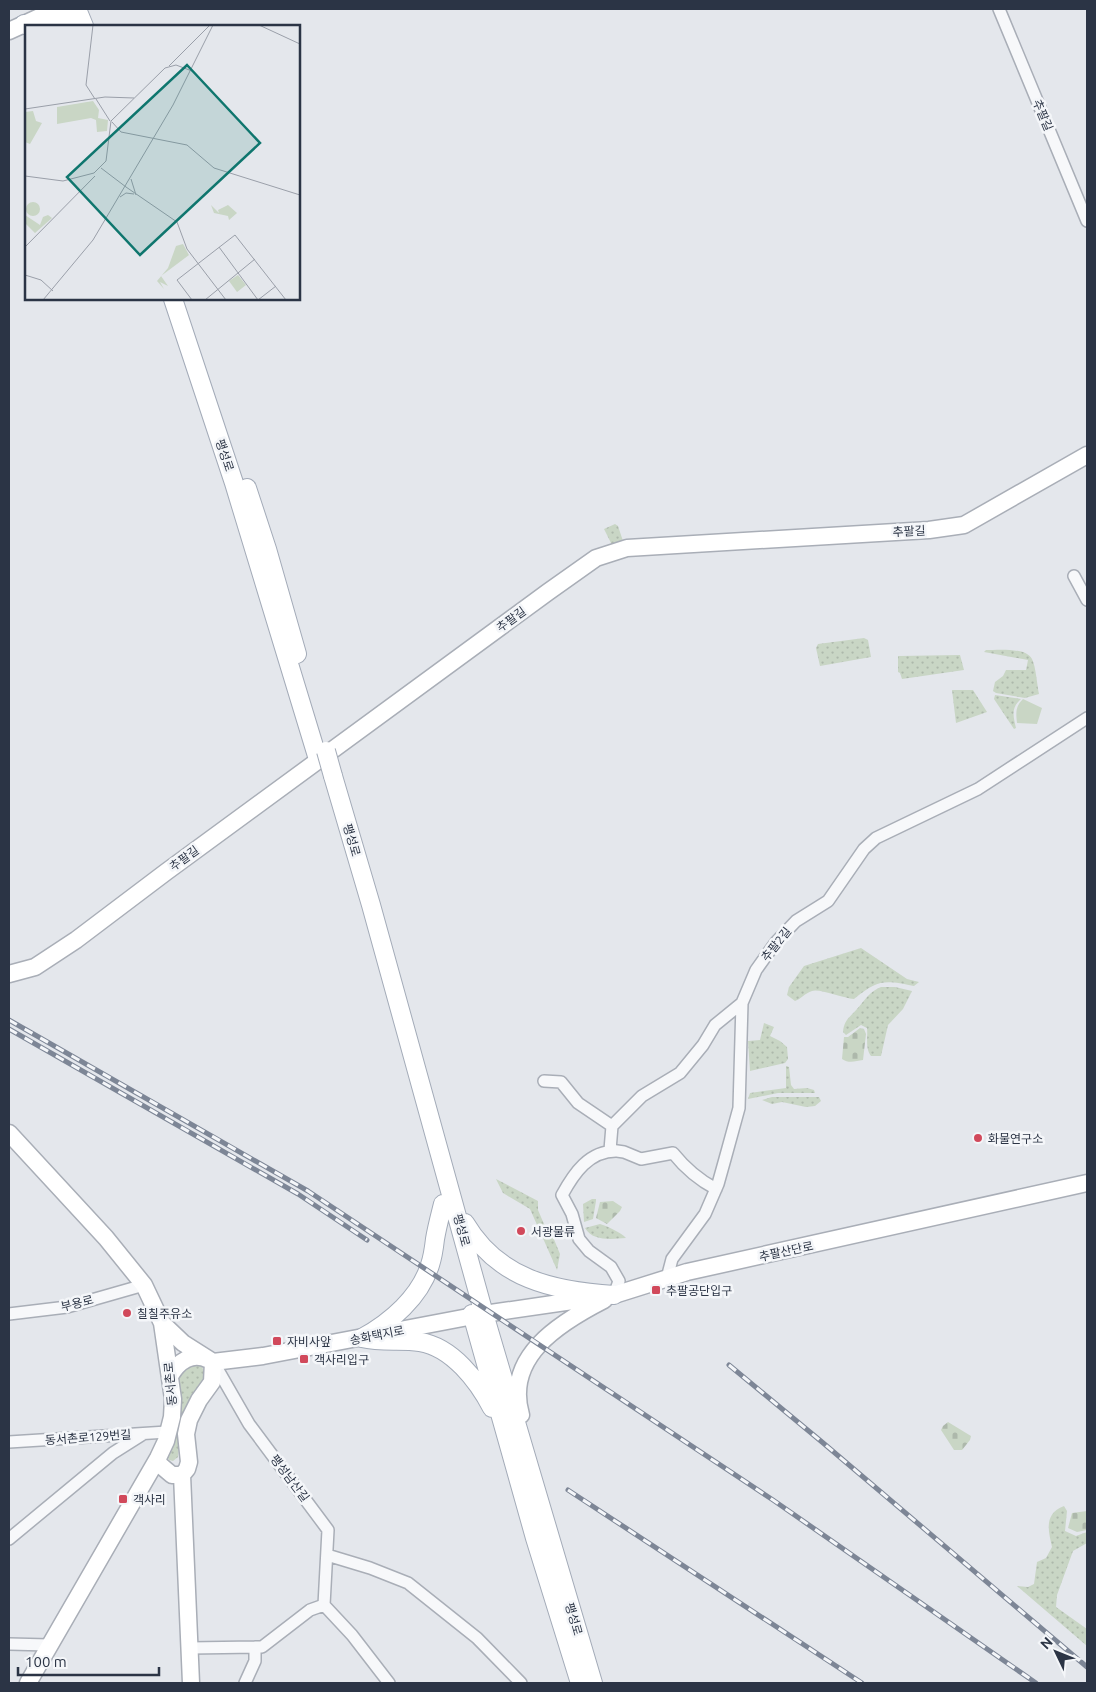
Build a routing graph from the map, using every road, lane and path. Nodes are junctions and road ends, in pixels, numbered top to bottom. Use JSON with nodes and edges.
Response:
{"nodes":[{"id":1,"x":37,"y":9,"type":"edge"},
{"id":2,"x":57,"y":9,"type":"edge"},
{"id":3,"x":63,"y":9,"type":"edge"},
{"id":4,"x":77,"y":9,"type":"edge"},
{"id":5,"x":999,"y":9,"type":"edge"},
{"id":6,"x":70,"y":25,"type":"edge"},
{"id":7,"x":84,"y":25,"type":"edge"},
{"id":8,"x":20,"y":27,"type":"edge"},
{"id":9,"x":1087,"y":221,"type":"edge"},
{"id":10,"x":173,"y":300,"type":"edge"},
{"id":11,"x":184,"y":300,"type":"edge"},
{"id":12,"x":1087,"y":455,"type":"edge"},
{"id":13,"x":1074,"y":576,"type":"dead end"},
{"id":14,"x":1087,"y":600,"type":"edge"},
{"id":15,"x":1087,"y":718,"type":"edge"},
{"id":16,"x":321,"y":754,"type":"junction"},
{"id":17,"x":9,"y":974,"type":"edge"},
{"id":18,"x":742,"y":1003,"type":"junction"},
{"id":19,"x":544,"y":1081,"type":"dead end"},
{"id":20,"x":612,"y":1126,"type":"junction"},
{"id":21,"x":9,"y":1136,"type":"edge"},
{"id":22,"x":616,"y":1151,"type":"junction"},
{"id":23,"x":1087,"y":1183,"type":"edge"},
{"id":24,"x":716,"y":1189,"type":"junction"},
{"id":25,"x":449,"y":1206,"type":"junction"},
{"id":26,"x":667,"y":1278,"type":"junction"},
{"id":27,"x":144,"y":1285,"type":"junction"},
{"id":28,"x":614,"y":1294,"type":"junction"},
{"id":29,"x":9,"y":1314,"type":"edge"},
{"id":30,"x":478,"y":1315,"type":"junction"},
{"id":31,"x":162,"y":1323,"type":"junction"},
{"id":32,"x":362,"y":1338,"type":"junction"},
{"id":33,"x":213,"y":1362,"type":"junction"},
{"id":34,"x":170,"y":1376,"type":"junction"},
{"id":35,"x":167,"y":1432,"type":"junction"},
{"id":36,"x":143,"y":1434,"type":"junction"},
{"id":37,"x":9,"y":1442,"type":"edge"},
{"id":38,"x":515,"y":1442,"type":"junction"},
{"id":39,"x":158,"y":1458,"type":"junction"},
{"id":40,"x":182,"y":1475,"type":"junction"},
{"id":41,"x":9,"y":1539,"type":"edge"},
{"id":42,"x":327,"y":1555,"type":"junction"},
{"id":43,"x":324,"y":1605,"type":"junction"},
{"id":44,"x":9,"y":1644,"type":"edge"},
{"id":45,"x":49,"y":1645,"type":"junction"},
{"id":46,"x":255,"y":1647,"type":"junction"},
{"id":47,"x":190,"y":1648,"type":"junction"},
{"id":48,"x":28,"y":1683,"type":"edge"},
{"id":49,"x":191,"y":1683,"type":"edge"},
{"id":50,"x":245,"y":1683,"type":"edge"},
{"id":51,"x":390,"y":1683,"type":"edge"},
{"id":52,"x":522,"y":1683,"type":"edge"},
{"id":53,"x":580,"y":1683,"type":"edge"},
{"id":54,"x":593,"y":1683,"type":"edge"}],
"edges":[{"from":1,"to":8,"type":"street"},
{"from":2,"to":8,"type":"street"},
{"from":3,"to":6,"type":"main road"},
{"from":4,"to":7,"type":"main road"},
{"from":5,"to":9,"type":"street","name":"추팔길"},
{"from":10,"to":16,"type":"main road","name":"팽성로"},
{"from":11,"to":16,"type":"main road","name":"팽성로"},
{"from":12,"to":17,"type":"street","name":"추팔길"},
{"from":13,"to":14,"type":"street"},
{"from":15,"to":18,"type":"street","name":"추팔2길"},
{"from":16,"to":25,"type":"main road","name":"팽성로","bridge":true},
{"from":18,"to":20,"type":"street"},
{"from":18,"to":24,"type":"street","name":"추팔2길"},
{"from":19,"to":20,"type":"street"},
{"from":20,"to":22,"type":"street"},
{"from":21,"to":27,"type":"street","name":"동서촌로"},
{"from":22,"to":24,"type":"street"},
{"from":22,"to":28,"type":"street"},
{"from":23,"to":26,"type":"street","name":"추팔산단로"},
{"from":24,"to":26,"type":"street","name":"추팔2길"},
{"from":25,"to":28,"type":"main road"},
{"from":25,"to":30,"type":"main road","name":"팽성로"},
{"from":25,"to":32,"type":"main road"},
{"from":26,"to":28,"type":"street","name":"추팔산단로"},
{"from":27,"to":29,"type":"street","name":"부용로"},
{"from":27,"to":31,"type":"street","name":"동서촌로"},
{"from":28,"to":30,"type":"street","name":"추팔산단로"},
{"from":28,"to":38,"type":"street"},
{"from":30,"to":32,"type":"street","name":"송화택지로"},
{"from":30,"to":38,"type":"main road","name":"팽성로"},
{"from":31,"to":33,"type":"street"},
{"from":31,"to":34,"type":"street","name":"동서촌로"},
{"from":32,"to":33,"type":"street","name":"송화택지로"},
{"from":32,"to":38,"type":"main road"},
{"from":33,"to":34,"type":"street","name":"송화택지로"},
{"from":33,"to":40,"type":"street"},
{"from":33,"to":42,"type":"street","name":"팽성남산길"},
{"from":34,"to":35,"type":"street","name":"동서촌로"},
{"from":35,"to":36,"type":"street","name":"동서촌로129번길"},
{"from":35,"to":39,"type":"street","name":"동서촌로"},
{"from":36,"to":37,"type":"street","name":"동서촌로129번길"},
{"from":36,"to":41,"type":"street"},
{"from":38,"to":53,"type":"main road","name":"팽성로"},
{"from":38,"to":54,"type":"main road","name":"팽성로"},
{"from":39,"to":40,"type":"street"},
{"from":39,"to":45,"type":"street","name":"동서촌로"},
{"from":40,"to":47,"type":"street"},
{"from":42,"to":43,"type":"street","name":"팽성남산길"},
{"from":42,"to":52,"type":"street"},
{"from":43,"to":46,"type":"street"},
{"from":43,"to":51,"type":"street"},
{"from":44,"to":45,"type":"street"},
{"from":45,"to":48,"type":"street","name":"동서촌로"},
{"from":46,"to":47,"type":"street"},
{"from":46,"to":50,"type":"street"},
{"from":47,"to":49,"type":"street"}]}
